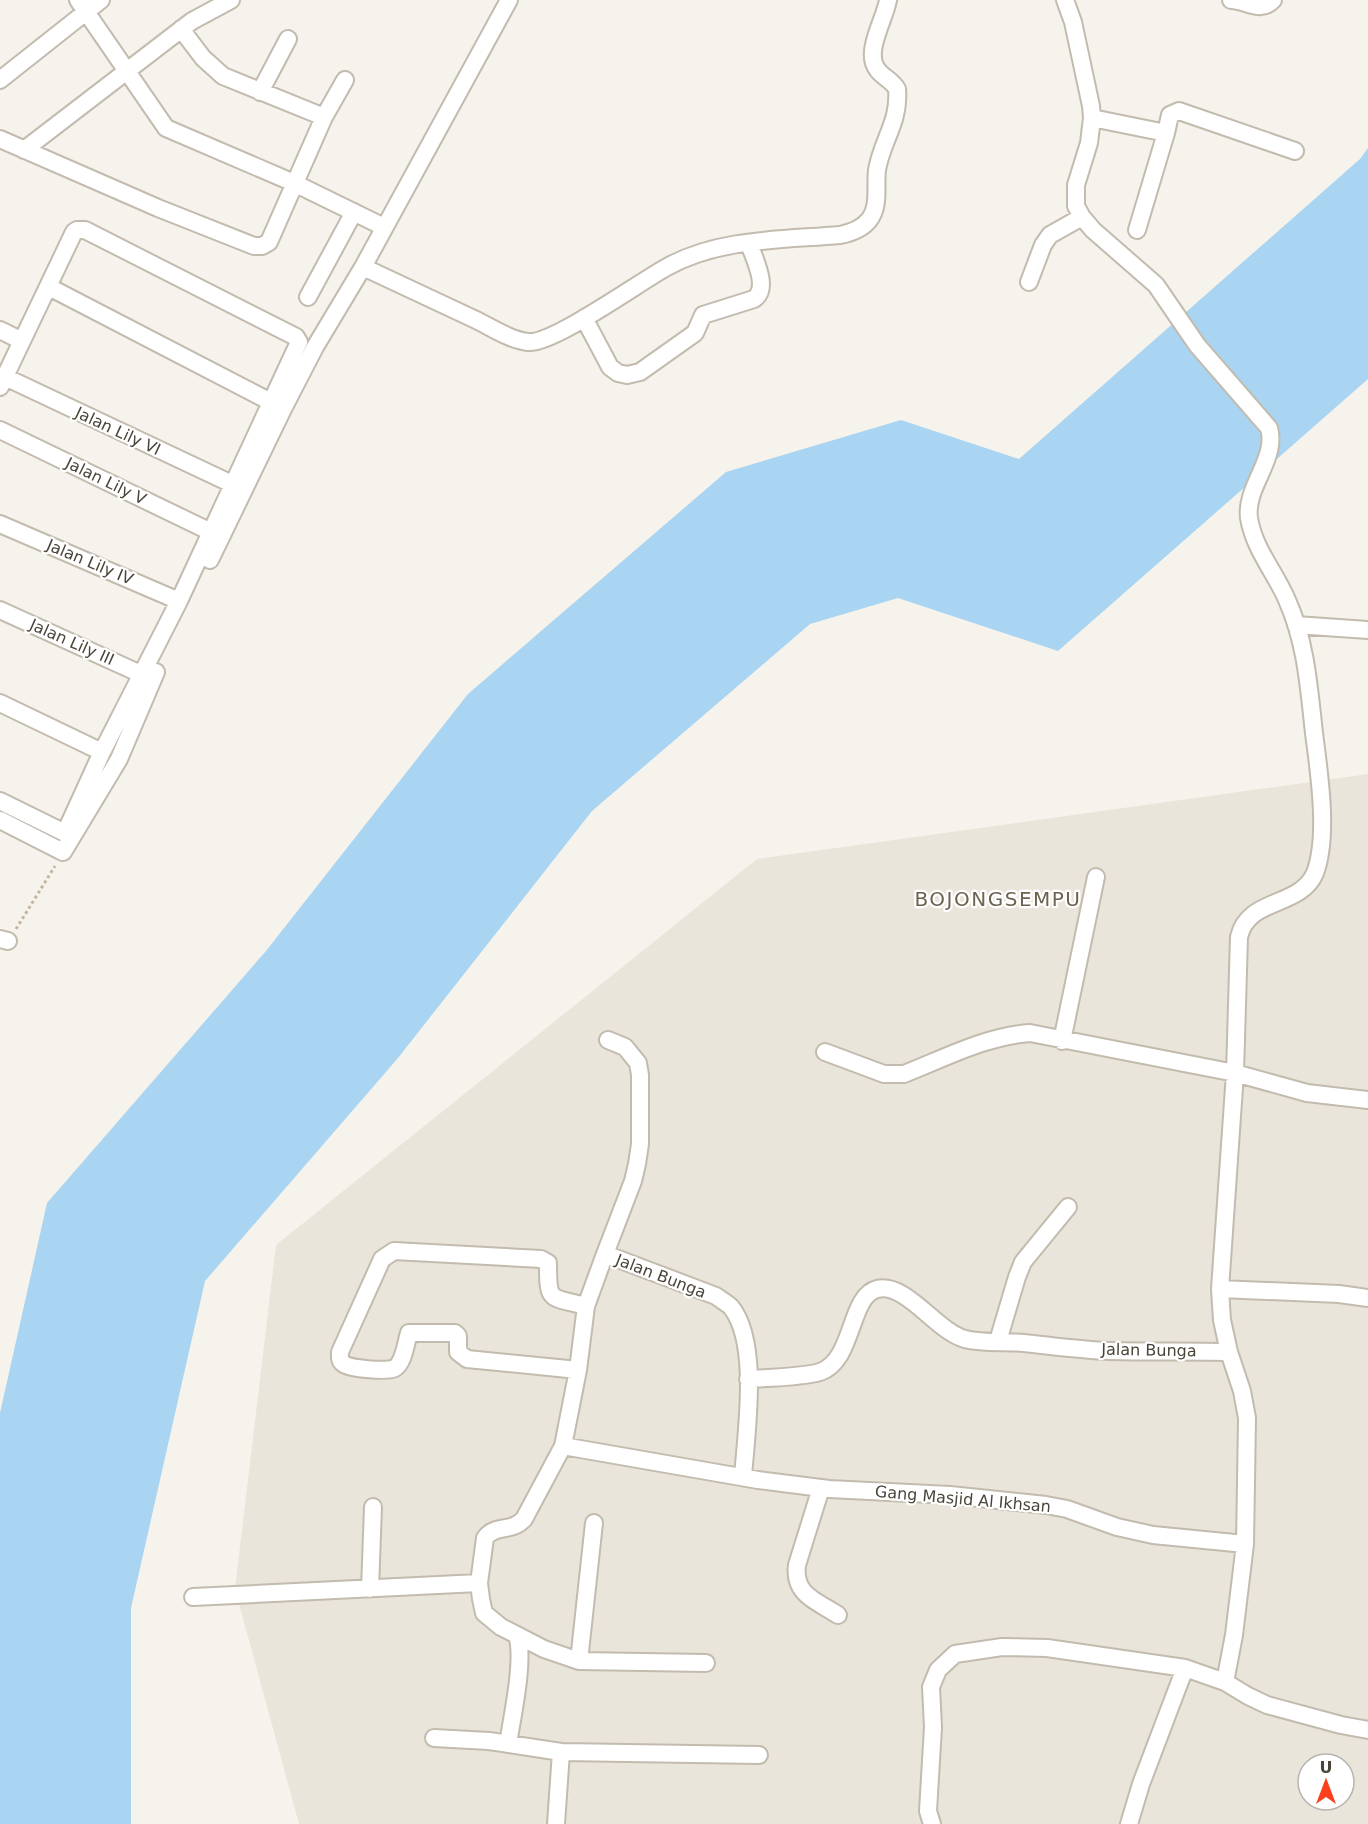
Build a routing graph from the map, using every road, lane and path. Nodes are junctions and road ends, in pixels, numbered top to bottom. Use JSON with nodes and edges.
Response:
{"nodes":[{"id":1,"x":102,"y":0,"type":"edge"},
{"id":2,"x":231,"y":0,"type":"edge"},
{"id":3,"x":509,"y":0,"type":"edge"},
{"id":4,"x":888,"y":0,"type":"edge"},
{"id":5,"x":1065,"y":0,"type":"edge"},
{"id":6,"x":1231,"y":0,"type":"edge"},
{"id":7,"x":1273,"y":0,"type":"edge"},
{"id":8,"x":82,"y":6,"type":"edge"},
{"id":9,"x":181,"y":29,"type":"junction"},
{"id":10,"x":288,"y":39,"type":"dead end"},
{"id":11,"x":126,"y":70,"type":"junction"},
{"id":12,"x":0,"y":80,"type":"edge"},
{"id":13,"x":345,"y":80,"type":"dead end"},
{"id":14,"x":260,"y":92,"type":"junction"},
{"id":15,"x":324,"y":117,"type":"junction"},
{"id":16,"x":1092,"y":118,"type":"junction"},
{"id":17,"x":1166,"y":133,"type":"junction"},
{"id":18,"x":0,"y":139,"type":"edge"},
{"id":19,"x":24,"y":150,"type":"junction"},
{"id":20,"x":1294,"y":151,"type":"dead end"},
{"id":21,"x":294,"y":183,"type":"junction"},
{"id":22,"x":354,"y":212,"type":"junction"},
{"id":23,"x":1082,"y":218,"type":"junction"},
{"id":24,"x":384,"y":227,"type":"junction"},
{"id":25,"x":1137,"y":230,"type":"dead end"},
{"id":26,"x":749,"y":243,"type":"junction"},
{"id":27,"x":363,"y":267,"type":"junction"},
{"id":28,"x":1029,"y":282,"type":"dead end"},
{"id":29,"x":49,"y":287,"type":"junction"},
{"id":30,"x":308,"y":297,"type":"dead end"},
{"id":31,"x":584,"y":318,"type":"junction"},
{"id":32,"x":0,"y":330,"type":"edge"},
{"id":33,"x":22,"y":341,"type":"junction"},
{"id":34,"x":2,"y":382,"type":"edge"},
{"id":35,"x":271,"y":402,"type":"junction"},
{"id":36,"x":0,"y":430,"type":"edge"},
{"id":37,"x":232,"y":484,"type":"junction"},
{"id":38,"x":0,"y":524,"type":"edge"},
{"id":39,"x":211,"y":532,"type":"junction"},
{"id":40,"x":179,"y":601,"type":"junction"},
{"id":41,"x":0,"y":610,"type":"edge"},
{"id":42,"x":1296,"y":625,"type":"junction"},
{"id":43,"x":1368,"y":630,"type":"edge"},
{"id":44,"x":143,"y":675,"type":"junction"},
{"id":45,"x":0,"y":703,"type":"edge"},
{"id":46,"x":102,"y":752,"type":"junction"},
{"id":47,"x":0,"y":801,"type":"edge"},
{"id":48,"x":0,"y":820,"type":"edge"},
{"id":49,"x":63,"y":852,"type":"junction"},
{"id":50,"x":1096,"y":877,"type":"dead end"},
{"id":51,"x":4,"y":940,"type":"edge"},
{"id":52,"x":608,"y":1040,"type":"dead end"},
{"id":53,"x":1062,"y":1041,"type":"junction"},
{"id":54,"x":825,"y":1052,"type":"dead end"},
{"id":55,"x":1235,"y":1073,"type":"junction"},
{"id":56,"x":1368,"y":1101,"type":"edge"},
{"id":57,"x":1068,"y":1207,"type":"dead end"},
{"id":58,"x":605,"y":1254,"type":"junction"},
{"id":59,"x":1220,"y":1289,"type":"junction"},
{"id":60,"x":1368,"y":1298,"type":"edge"},
{"id":61,"x":586,"y":1306,"type":"junction"},
{"id":62,"x":999,"y":1341,"type":"junction"},
{"id":63,"x":1228,"y":1352,"type":"junction"},
{"id":64,"x":578,"y":1370,"type":"junction"},
{"id":65,"x":748,"y":1379,"type":"junction"},
{"id":66,"x":563,"y":1446,"type":"junction"},
{"id":67,"x":743,"y":1477,"type":"junction"},
{"id":68,"x":821,"y":1488,"type":"junction"},
{"id":69,"x":374,"y":1507,"type":"dead end"},
{"id":70,"x":594,"y":1523,"type":"dead end"},
{"id":71,"x":1245,"y":1544,"type":"junction"},
{"id":72,"x":479,"y":1584,"type":"junction"},
{"id":73,"x":370,"y":1589,"type":"junction"},
{"id":74,"x":193,"y":1597,"type":"dead end"},
{"id":75,"x":838,"y":1614,"type":"dead end"},
{"id":76,"x":517,"y":1635,"type":"junction"},
{"id":77,"x":579,"y":1661,"type":"junction"},
{"id":78,"x":706,"y":1663,"type":"dead end"},
{"id":79,"x":1185,"y":1668,"type":"junction"},
{"id":80,"x":1226,"y":1682,"type":"junction"},
{"id":81,"x":1368,"y":1730,"type":"edge"},
{"id":82,"x":434,"y":1738,"type":"dead end"},
{"id":83,"x":508,"y":1744,"type":"junction"},
{"id":84,"x":561,"y":1752,"type":"junction"},
{"id":85,"x":759,"y":1755,"type":"dead end"},
{"id":86,"x":556,"y":1824,"type":"edge"},
{"id":87,"x":932,"y":1824,"type":"edge"},
{"id":88,"x":1129,"y":1824,"type":"edge"}],
"edges":[{"from":1,"to":8,"type":"street"},
{"from":2,"to":9,"type":"street"},
{"from":3,"to":24,"type":"street"},
{"from":4,"to":26,"type":"street"},
{"from":5,"to":16,"type":"street"},
{"from":6,"to":7,"type":"street"},
{"from":8,"to":11,"type":"street"},
{"from":8,"to":12,"type":"street"},
{"from":9,"to":11,"type":"street"},
{"from":9,"to":14,"type":"street"},
{"from":10,"to":14,"type":"street"},
{"from":11,"to":19,"type":"street"},
{"from":11,"to":21,"type":"street"},
{"from":13,"to":15,"type":"street"},
{"from":14,"to":15,"type":"street"},
{"from":15,"to":21,"type":"street"},
{"from":16,"to":17,"type":"street"},
{"from":16,"to":23,"type":"street"},
{"from":17,"to":20,"type":"street"},
{"from":17,"to":25,"type":"street"},
{"from":18,"to":19,"type":"street"},
{"from":19,"to":21,"type":"street"},
{"from":21,"to":22,"type":"street"},
{"from":22,"to":24,"type":"street"},
{"from":22,"to":30,"type":"street"},
{"from":23,"to":28,"type":"street"},
{"from":23,"to":42,"type":"street"},
{"from":24,"to":27,"type":"street"},
{"from":26,"to":31,"type":"street"},
{"from":26,"to":31,"type":"street"},
{"from":27,"to":31,"type":"street"},
{"from":27,"to":49,"type":"street"},
{"from":29,"to":33,"type":"street"},
{"from":29,"to":35,"type":"street"},
{"from":29,"to":35,"type":"street"},
{"from":32,"to":33,"type":"street"},
{"from":33,"to":34,"type":"street"},
{"from":34,"to":37,"type":"street","name":"Jalan Lily VI"},
{"from":35,"to":37,"type":"street"},
{"from":36,"to":39,"type":"street","name":"Jalan Lily V"},
{"from":37,"to":39,"type":"street"},
{"from":38,"to":40,"type":"street","name":"Jalan Lily IV"},
{"from":39,"to":40,"type":"street"},
{"from":40,"to":44,"type":"street"},
{"from":41,"to":44,"type":"street","name":"Jalan Lily III"},
{"from":42,"to":43,"type":"street"},
{"from":42,"to":55,"type":"street"},
{"from":44,"to":46,"type":"street"},
{"from":45,"to":46,"type":"street"},
{"from":46,"to":47,"type":"street"},
{"from":48,"to":49,"type":"street"},
{"from":49,"to":51,"type":"path"},
{"from":50,"to":53,"type":"street"},
{"from":52,"to":58,"type":"street","name":"Jalan Bunga"},
{"from":53,"to":54,"type":"street"},
{"from":53,"to":55,"type":"street"},
{"from":55,"to":56,"type":"street"},
{"from":55,"to":59,"type":"street"},
{"from":57,"to":62,"type":"street"},
{"from":58,"to":61,"type":"street"},
{"from":58,"to":65,"type":"street","name":"Jalan Bunga"},
{"from":59,"to":60,"type":"street"},
{"from":59,"to":63,"type":"street"},
{"from":61,"to":64,"type":"street"},
{"from":61,"to":64,"type":"street"},
{"from":62,"to":63,"type":"street","name":"Jalan Bunga"},
{"from":62,"to":65,"type":"street","name":"Jalan Bunga"},
{"from":63,"to":71,"type":"street"},
{"from":64,"to":66,"type":"street"},
{"from":65,"to":67,"type":"street","name":"Jalan Bunga"},
{"from":66,"to":67,"type":"street","name":"Gang Masjid Al Ikhsan"},
{"from":66,"to":72,"type":"street"},
{"from":67,"to":68,"type":"street","name":"Gang Masjid Al Ikhsan"},
{"from":68,"to":71,"type":"street","name":"Gang Masjid Al Ikhsan"},
{"from":68,"to":75,"type":"street"},
{"from":69,"to":73,"type":"street"},
{"from":70,"to":77,"type":"street"},
{"from":71,"to":80,"type":"street"},
{"from":72,"to":73,"type":"street"},
{"from":72,"to":76,"type":"street"},
{"from":73,"to":74,"type":"street"},
{"from":76,"to":77,"type":"street"},
{"from":76,"to":83,"type":"street"},
{"from":77,"to":78,"type":"street"},
{"from":79,"to":80,"type":"street"},
{"from":79,"to":87,"type":"street"},
{"from":79,"to":88,"type":"street"},
{"from":80,"to":81,"type":"street"},
{"from":82,"to":83,"type":"street"},
{"from":83,"to":84,"type":"street"},
{"from":84,"to":85,"type":"street"},
{"from":84,"to":86,"type":"street"}]}
